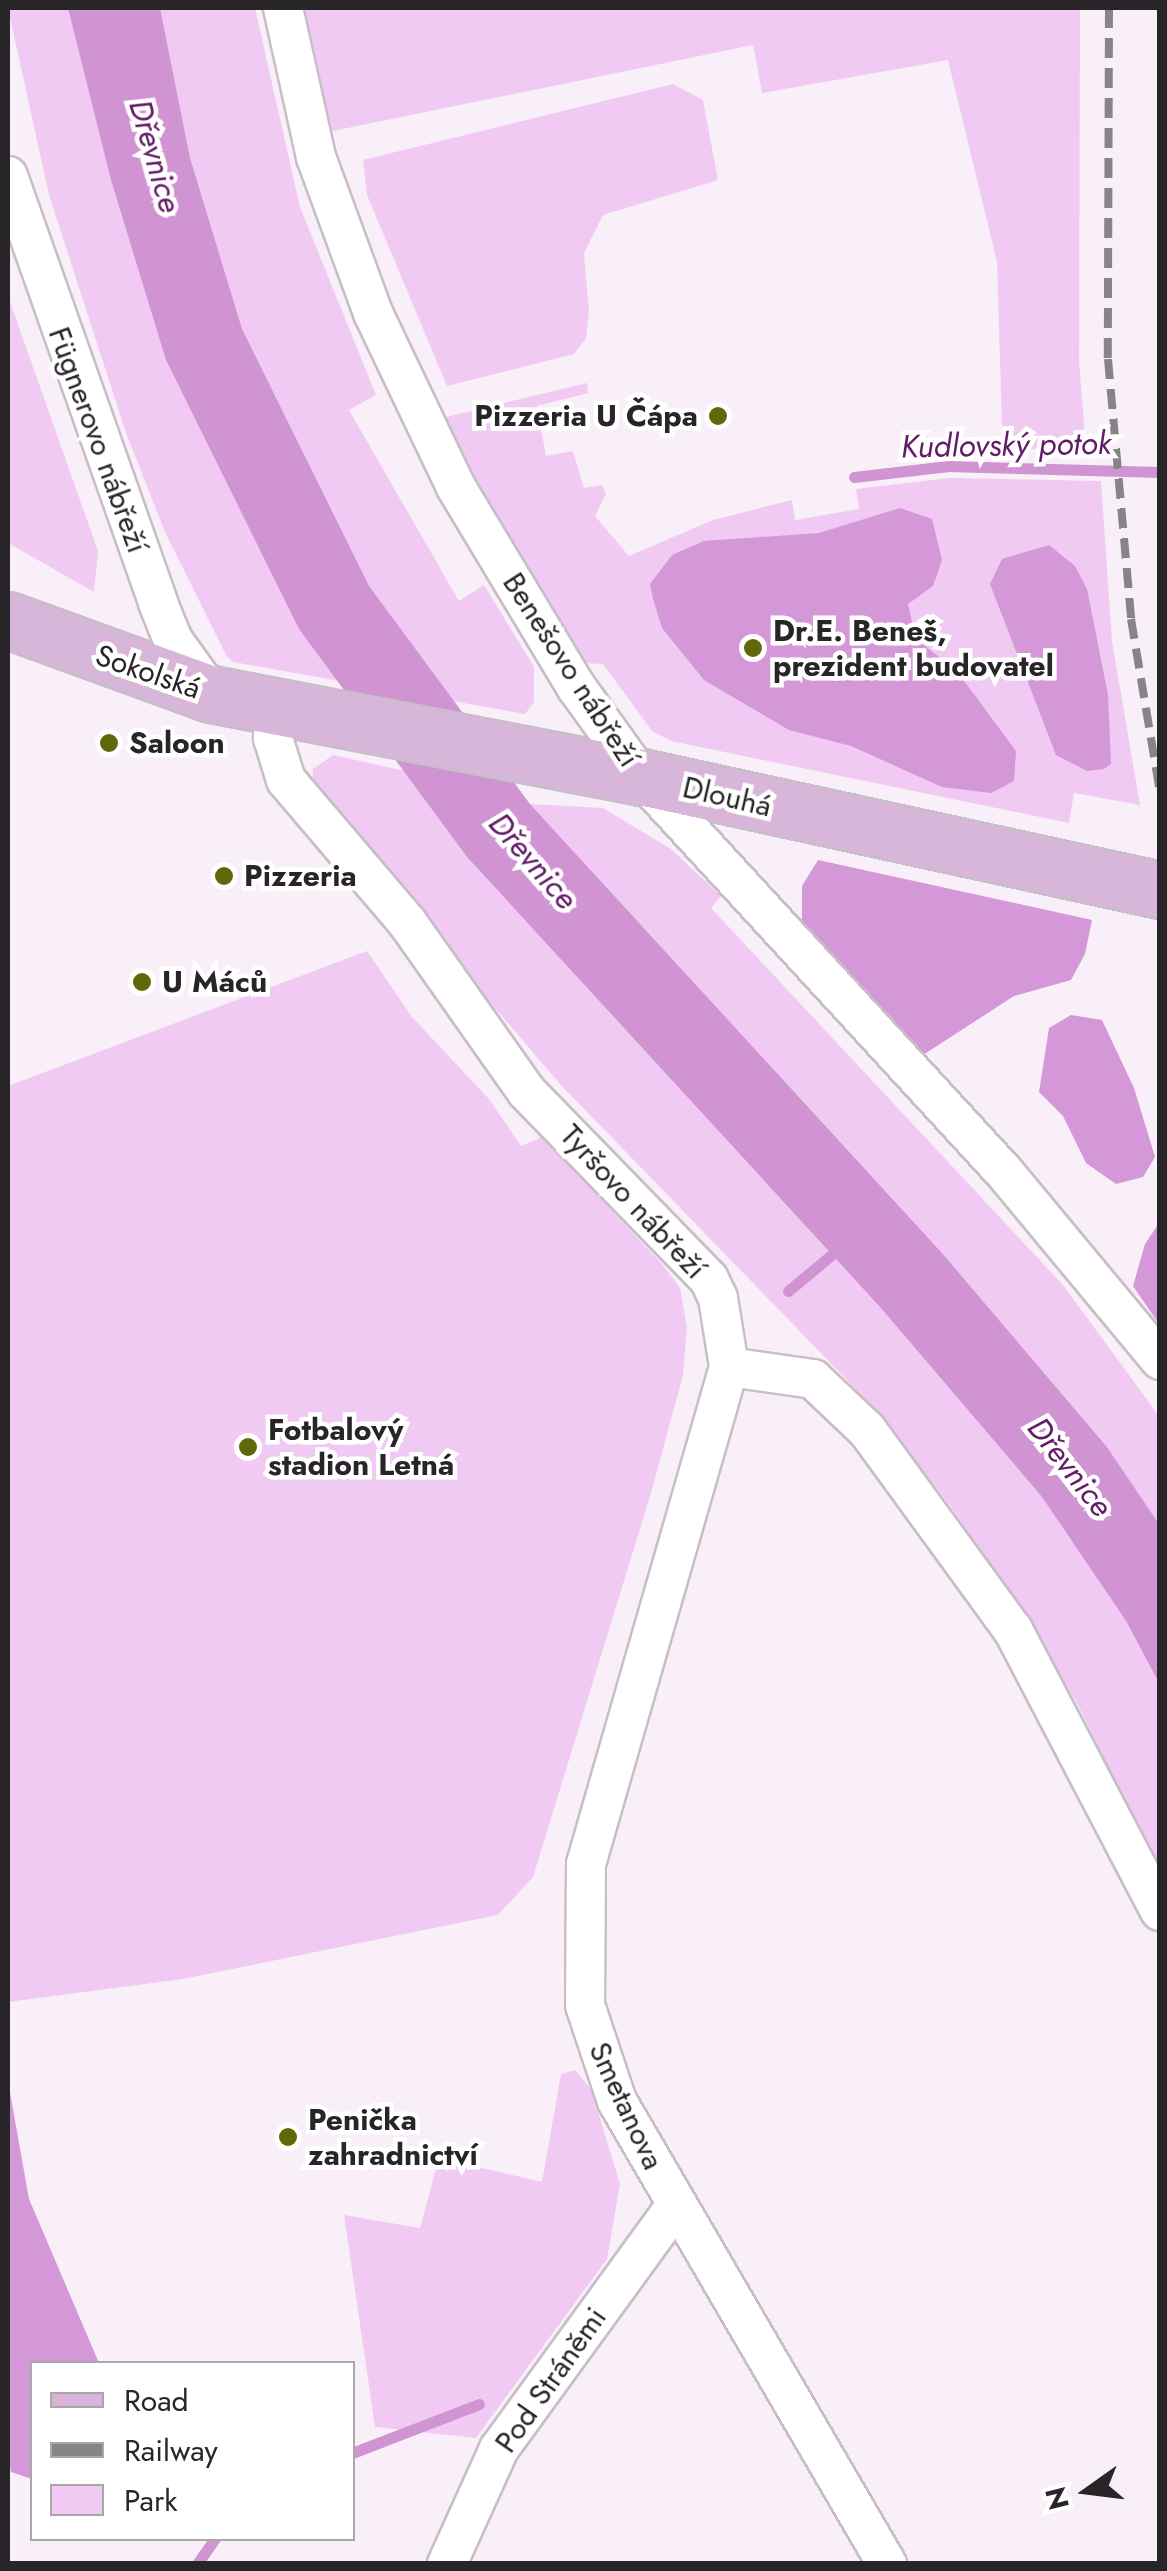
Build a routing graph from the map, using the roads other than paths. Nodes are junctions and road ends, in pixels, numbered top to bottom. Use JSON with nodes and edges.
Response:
{"nodes":[{"id":1,"x":283,"y":8,"type":"edge"},
{"id":2,"x":8,"y":176,"type":"edge"},
{"id":3,"x":8,"y":620,"type":"edge"},
{"id":4,"x":211,"y":694,"type":"junction"},
{"id":5,"x":285,"y":710,"type":"junction"},
{"id":6,"x":627,"y":775,"type":"junction"},
{"id":7,"x":1160,"y":890,"type":"edge"},
{"id":8,"x":1160,"y":1360,"type":"edge"},
{"id":9,"x":729,"y":1366,"type":"junction"},
{"id":10,"x":1160,"y":1911,"type":"edge"},
{"id":11,"x":675,"y":2207,"type":"junction"},
{"id":12,"x":447,"y":2564,"type":"edge"},
{"id":13,"x":887,"y":2564,"type":"edge"}],
"edges":[{"from":1,"to":6,"type":"street","name":"Benešovo nábřeží"},
{"from":2,"to":4,"type":"street","name":"Fügnerovo nábřeží"},
{"from":3,"to":4,"type":"main road","name":"Sokolská"},
{"from":4,"to":5,"type":"main road","name":"Sokolská"},
{"from":5,"to":6,"type":"main road","name":"Dlouhá"},
{"from":5,"to":9,"type":"street","name":"Tyršovo nábřeží"},
{"from":6,"to":7,"type":"main road","name":"Dlouhá"},
{"from":6,"to":8,"type":"street","name":"Benešovo nábřeží"},
{"from":9,"to":10,"type":"street"},
{"from":9,"to":11,"type":"street","name":"Smetanova"},
{"from":11,"to":12,"type":"street","name":"Pod Stráněmi"},
{"from":11,"to":13,"type":"street","name":"Smetanova"}]}
